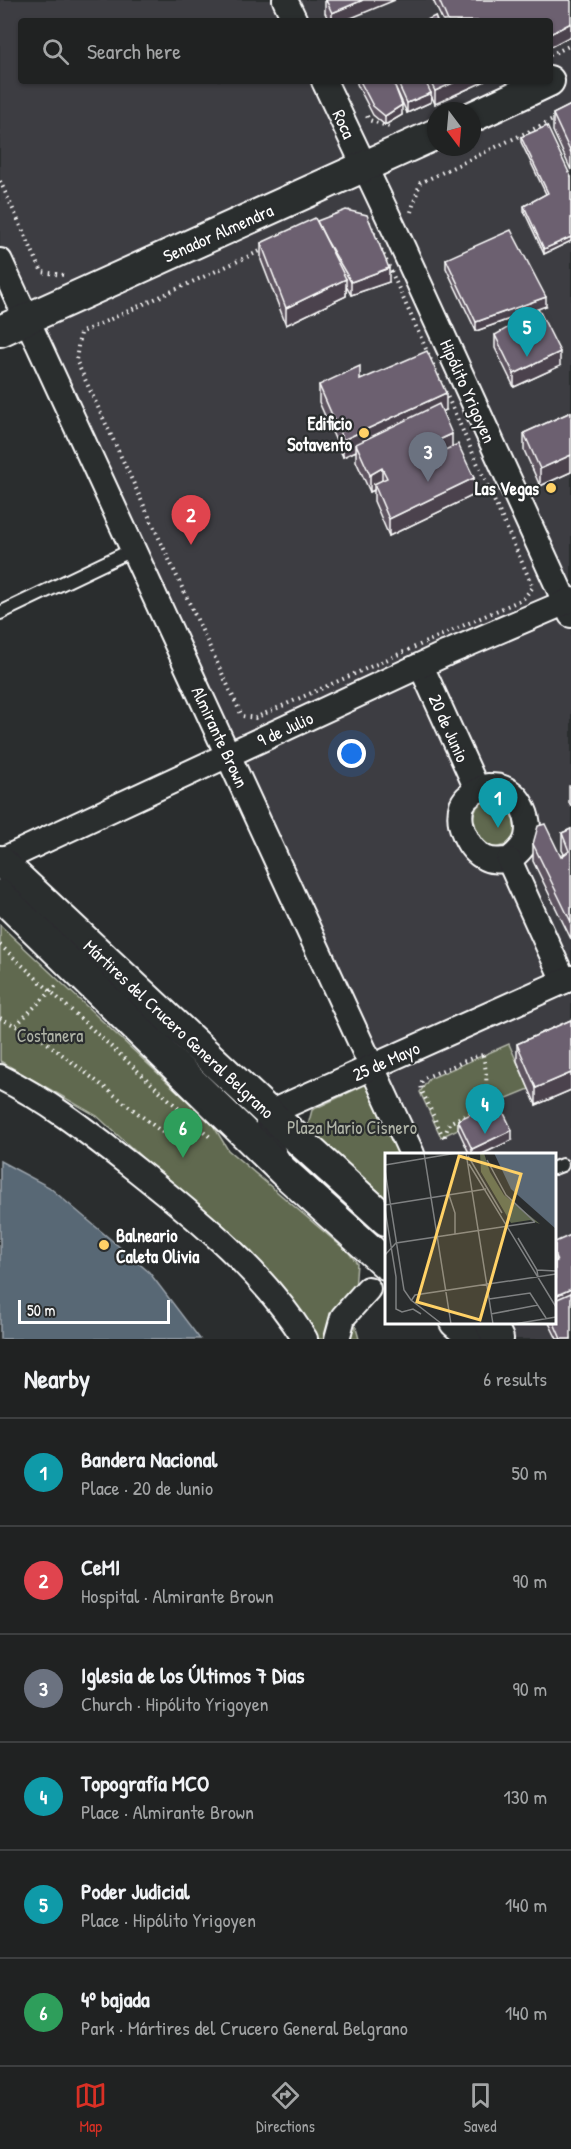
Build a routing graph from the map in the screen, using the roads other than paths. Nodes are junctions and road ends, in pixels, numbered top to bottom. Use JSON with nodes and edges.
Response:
{"nodes":[{"id":1,"x":285,"y":0,"type":"edge"},
{"id":2,"x":294,"y":18,"type":"edge"},
{"id":3,"x":571,"y":71,"type":"edge"},
{"id":4,"x":553,"y":80,"type":"edge"},
{"id":5,"x":325,"y":84,"type":"edge"},
{"id":6,"x":541,"y":84,"type":"edge"},
{"id":7,"x":481,"y":103,"type":"edge"},
{"id":8,"x":427,"y":128,"type":"edge"},
{"id":9,"x":364,"y":168,"type":"junction"},
{"id":10,"x":0,"y":261,"type":"edge"},
{"id":11,"x":13,"y":325,"type":"edge"},
{"id":12,"x":134,"y":549,"type":"junction"},
{"id":13,"x":569,"y":606,"type":"edge"},
{"id":14,"x":0,"y":613,"type":"edge"},
{"id":15,"x":421,"y":666,"type":"junction"},
{"id":16,"x":229,"y":755,"type":"junction"},
{"id":17,"x":477,"y":789,"type":"junction"},
{"id":18,"x":509,"y":860,"type":"junction"},
{"id":19,"x":0,"y":861,"type":"edge"},
{"id":20,"x":0,"y":895,"type":"edge"},
{"id":21,"x":568,"y":980,"type":"edge"},
{"id":22,"x":372,"y":1067,"type":"junction"},
{"id":23,"x":0,"y":1077,"type":"edge"},
{"id":24,"x":269,"y":1113,"type":"junction"},
{"id":25,"x":411,"y":1153,"type":"edge"},
{"id":26,"x":293,"y":1180,"type":"junction"},
{"id":27,"x":385,"y":1218,"type":"edge"},
{"id":28,"x":385,"y":1262,"type":"edge"},
{"id":29,"x":368,"y":1288,"type":"dead end"},
{"id":30,"x":456,"y":1324,"type":"edge"},
{"id":31,"x":490,"y":1324,"type":"edge"},
{"id":32,"x":305,"y":1339,"type":"edge"},
{"id":33,"x":337,"y":1339,"type":"edge"},
{"id":34,"x":475,"y":1339,"type":"edge"},
{"id":35,"x":498,"y":1339,"type":"edge"}],
"edges":[{"from":1,"to":2,"type":"street"},
{"from":3,"to":4,"type":"street"},
{"from":5,"to":9,"type":"street","name":"Roca"},
{"from":6,"to":7,"type":"street"},
{"from":8,"to":9,"type":"street","name":"Senador Almendra"},
{"from":9,"to":11,"type":"street","name":"Senador Almendra"},
{"from":9,"to":13,"type":"street","name":"Hipólito Yrigoyen"},
{"from":10,"to":11,"type":"street","name":"Almirante Brown"},
{"from":11,"to":12,"type":"street","name":"Almirante Brown"},
{"from":12,"to":14,"type":"lane"},
{"from":12,"to":16,"type":"street","name":"Almirante Brown"},
{"from":13,"to":15,"type":"street","name":"9 de Julio"},
{"from":15,"to":16,"type":"street","name":"9 de Julio"},
{"from":15,"to":17,"type":"street","name":"20 de Junio"},
{"from":16,"to":19,"type":"street","name":"9 de Julio"},
{"from":16,"to":22,"type":"street","name":"Almirante Brown"},
{"from":17,"to":18,"type":"street"},
{"from":17,"to":18,"type":"street"},
{"from":18,"to":21,"type":"street"},
{"from":19,"to":24,"type":"street","name":"Mártires del Crucero General Belgrano"},
{"from":20,"to":26,"type":"street","name":"Mártires del Crucero General Belgrano"},
{"from":21,"to":22,"type":"street","name":"25 de Mayo"},
{"from":22,"to":24,"type":"street","name":"25 de Mayo"},
{"from":22,"to":25,"type":"street","name":"Almirante Brown"},
{"from":23,"to":32,"type":"street"},
{"from":24,"to":26,"type":"street"},
{"from":24,"to":27,"type":"street","name":"Mártires del Crucero General Belgrano"},
{"from":26,"to":28,"type":"street","name":"Mártires del Crucero General Belgrano"},
{"from":29,"to":33,"type":"street"},
{"from":30,"to":34,"type":"street"},
{"from":31,"to":35,"type":"street"}]}
